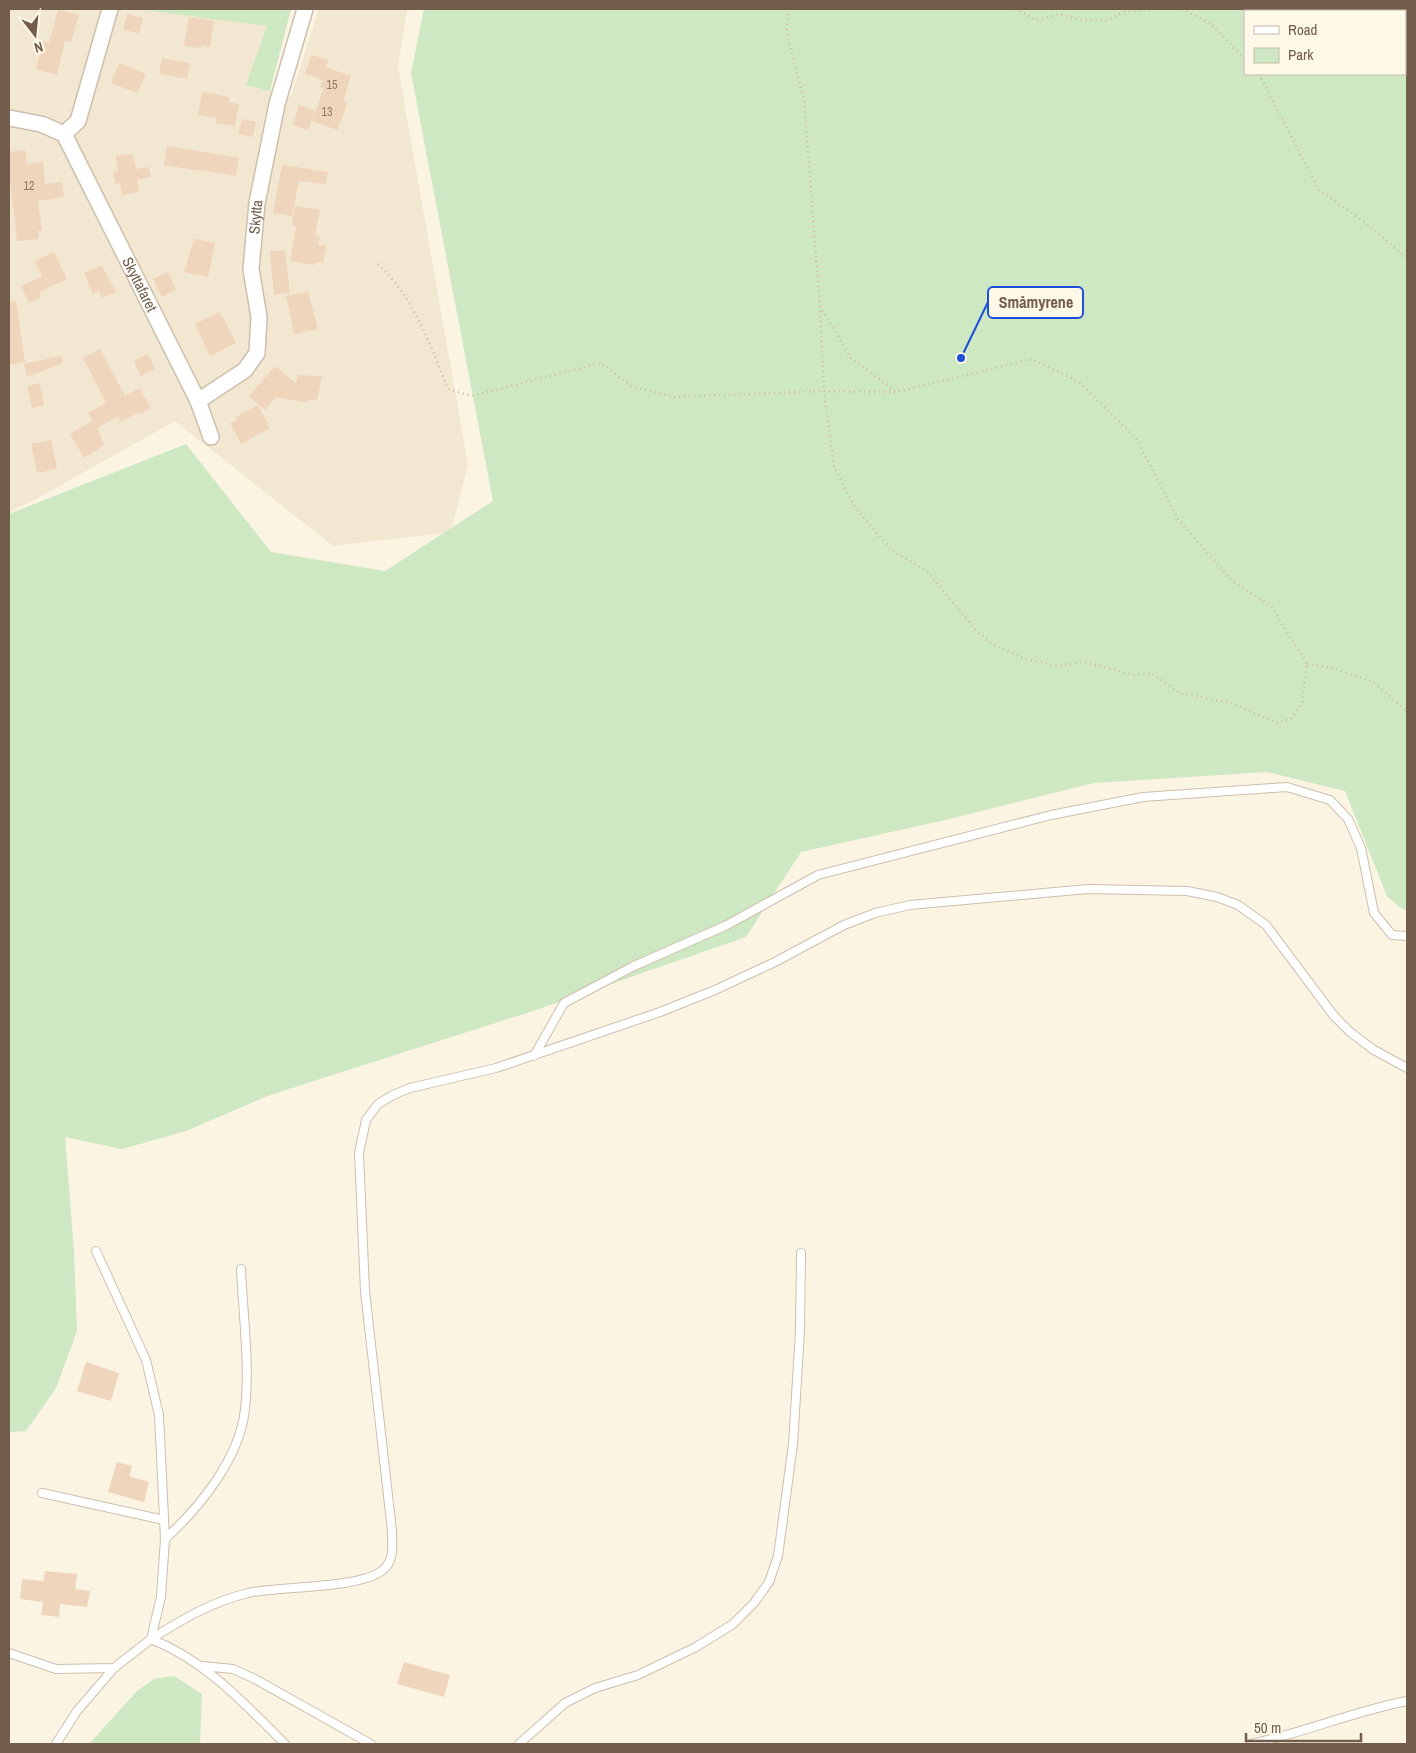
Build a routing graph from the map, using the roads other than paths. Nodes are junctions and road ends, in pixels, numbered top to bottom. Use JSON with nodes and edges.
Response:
{"nodes":[{"id":1,"x":110,"y":9,"type":"edge"},
{"id":2,"x":305,"y":9,"type":"edge"},
{"id":3,"x":9,"y":118,"type":"edge"},
{"id":4,"x":64,"y":134,"type":"junction"},
{"id":5,"x":198,"y":401,"type":"junction"},
{"id":6,"x":211,"y":436,"type":"dead end"},
{"id":7,"x":1407,"y":936,"type":"edge"},
{"id":8,"x":534,"y":1056,"type":"junction"},
{"id":9,"x":1407,"y":1068,"type":"edge"},
{"id":10,"x":96,"y":1251,"type":"dead end"},
{"id":11,"x":800,"y":1253,"type":"dead end"},
{"id":12,"x":241,"y":1269,"type":"dead end"},
{"id":13,"x":42,"y":1493,"type":"dead end"},
{"id":14,"x":164,"y":1520,"type":"junction"},
{"id":15,"x":165,"y":1539,"type":"junction"},
{"id":16,"x":151,"y":1639,"type":"junction"},
{"id":17,"x":9,"y":1653,"type":"edge"},
{"id":18,"x":202,"y":1666,"type":"junction"},
{"id":19,"x":114,"y":1668,"type":"junction"},
{"id":20,"x":1407,"y":1701,"type":"edge"},
{"id":21,"x":56,"y":1744,"type":"edge"},
{"id":22,"x":285,"y":1744,"type":"edge"},
{"id":23,"x":371,"y":1744,"type":"edge"},
{"id":24,"x":519,"y":1744,"type":"edge"},
{"id":25,"x":1251,"y":1744,"type":"edge"}],
"edges":[{"from":1,"to":4,"type":"street"},
{"from":2,"to":5,"type":"street","name":"Skytta"},
{"from":3,"to":4,"type":"street"},
{"from":4,"to":5,"type":"street","name":"Skyttafaret"},
{"from":5,"to":6,"type":"street","name":"Skyttafaret"},
{"from":7,"to":8,"type":"lane"},
{"from":8,"to":9,"type":"lane"},
{"from":8,"to":16,"type":"lane"},
{"from":10,"to":14,"type":"lane"},
{"from":11,"to":24,"type":"lane"},
{"from":12,"to":15,"type":"lane"},
{"from":13,"to":14,"type":"lane"},
{"from":14,"to":15,"type":"lane"},
{"from":15,"to":16,"type":"lane"},
{"from":16,"to":18,"type":"lane"},
{"from":16,"to":19,"type":"lane"},
{"from":17,"to":19,"type":"lane"},
{"from":18,"to":22,"type":"lane"},
{"from":18,"to":23,"type":"lane"},
{"from":19,"to":21,"type":"lane"},
{"from":20,"to":25,"type":"lane"}]}
